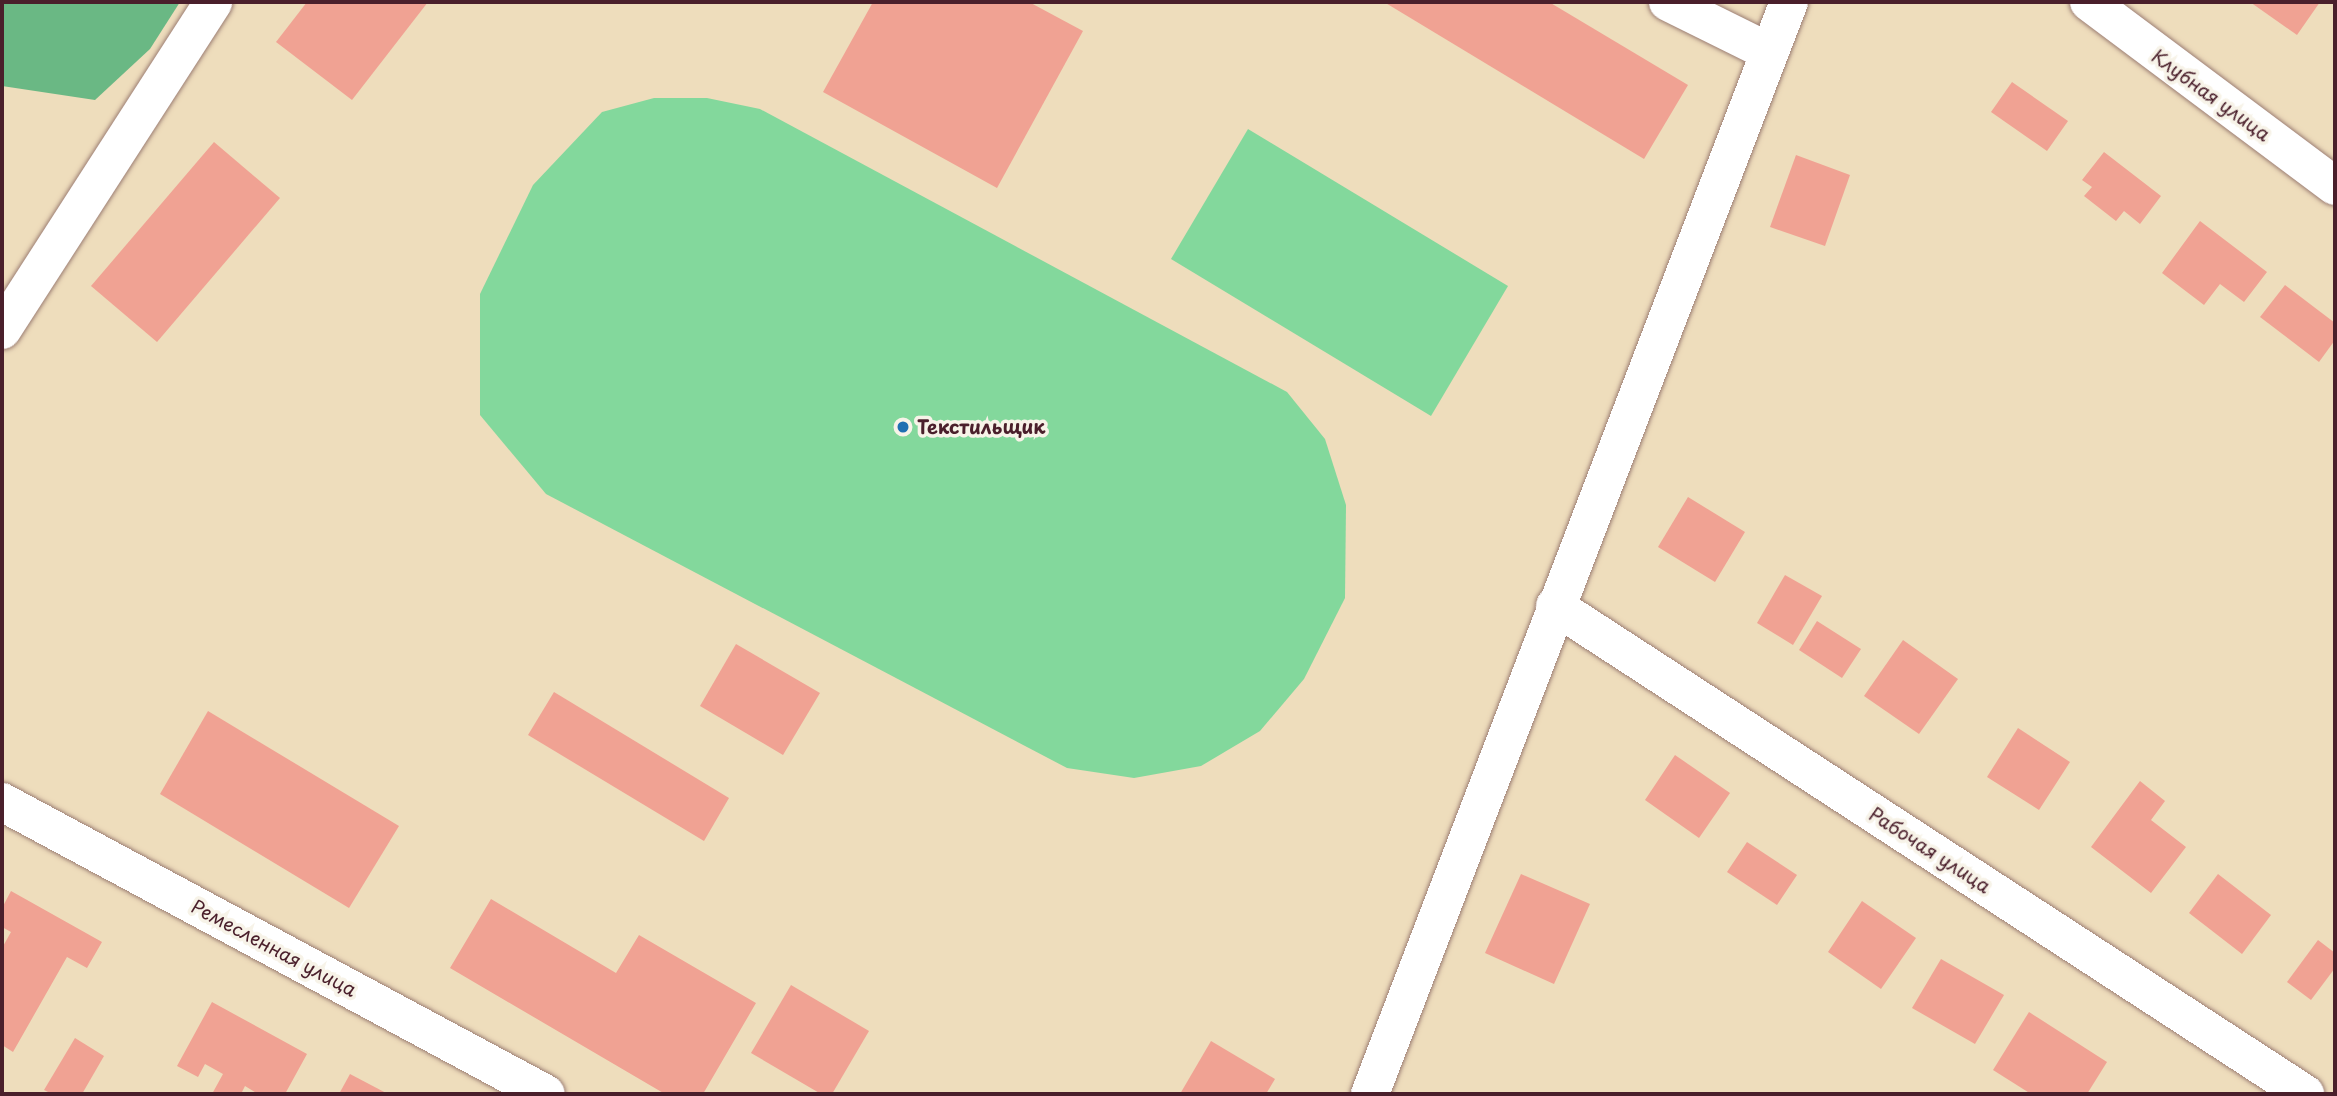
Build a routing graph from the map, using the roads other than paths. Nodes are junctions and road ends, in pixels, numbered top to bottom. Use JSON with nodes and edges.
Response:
{"nodes":[{"id":1,"x":213,"y":2,"type":"edge"},
{"id":2,"x":1668,"y":2,"type":"edge"},
{"id":3,"x":1789,"y":2,"type":"edge"},
{"id":4,"x":2089,"y":2,"type":"edge"},
{"id":5,"x":1769,"y":52,"type":"junction"},
{"id":6,"x":2335,"y":186,"type":"edge"},
{"id":7,"x":2,"y":330,"type":"edge"},
{"id":8,"x":1555,"y":606,"type":"junction"},
{"id":9,"x":2,"y":803,"type":"edge"},
{"id":10,"x":546,"y":1094,"type":"edge"},
{"id":11,"x":1370,"y":1094,"type":"edge"},
{"id":12,"x":2305,"y":1094,"type":"edge"}],
"edges":[{"from":1,"to":7,"type":"street"},
{"from":2,"to":5,"type":"street"},
{"from":3,"to":5,"type":"street"},
{"from":4,"to":6,"type":"street","name":"Клубная улица"},
{"from":5,"to":8,"type":"street"},
{"from":8,"to":11,"type":"street"},
{"from":8,"to":12,"type":"street","name":"Рабочая улица"},
{"from":9,"to":10,"type":"street","name":"Ремесленная улица"}]}
